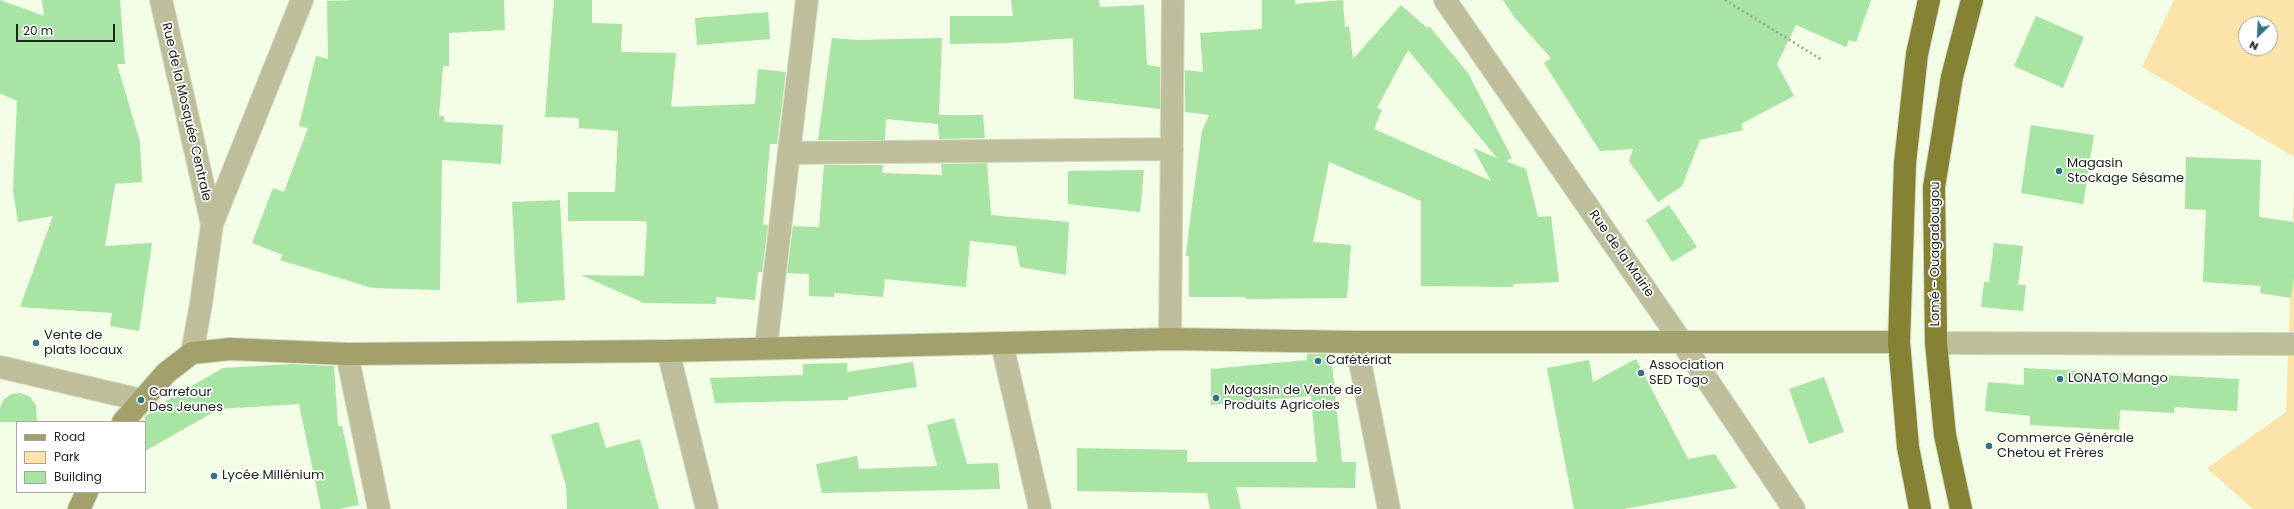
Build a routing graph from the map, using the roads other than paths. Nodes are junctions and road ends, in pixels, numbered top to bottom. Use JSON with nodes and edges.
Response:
{"nodes":[{"id":1,"x":161,"y":0,"type":"edge"},
{"id":2,"x":302,"y":0,"type":"edge"},
{"id":3,"x":807,"y":0,"type":"edge"},
{"id":4,"x":1173,"y":0,"type":"edge"},
{"id":5,"x":1445,"y":0,"type":"edge"},
{"id":6,"x":1929,"y":0,"type":"edge"},
{"id":7,"x":1972,"y":0,"type":"edge"},
{"id":8,"x":1172,"y":149,"type":"junction"},
{"id":9,"x":789,"y":153,"type":"junction"},
{"id":10,"x":212,"y":224,"type":"junction"},
{"id":11,"x":1170,"y":339,"type":"junction"},
{"id":12,"x":1681,"y":341,"type":"junction"},
{"id":13,"x":1356,"y":342,"type":"junction"},
{"id":14,"x":1899,"y":342,"type":"junction"},
{"id":15,"x":1936,"y":343,"type":"junction"},
{"id":16,"x":1002,"y":344,"type":"junction"},
{"id":17,"x":2294,"y":344,"type":"edge"},
{"id":18,"x":766,"y":347,"type":"junction"},
{"id":19,"x":668,"y":351,"type":"junction"},
{"id":20,"x":192,"y":353,"type":"junction"},
{"id":21,"x":347,"y":354,"type":"junction"},
{"id":22,"x":0,"y":366,"type":"edge"},
{"id":23,"x":141,"y":400,"type":"junction"},
{"id":24,"x":124,"y":421,"type":"edge"},
{"id":25,"x":87,"y":493,"type":"edge"},
{"id":26,"x":79,"y":509,"type":"edge"},
{"id":27,"x":379,"y":509,"type":"edge"},
{"id":28,"x":707,"y":509,"type":"edge"},
{"id":29,"x":1040,"y":509,"type":"edge"},
{"id":30,"x":1389,"y":509,"type":"edge"},
{"id":31,"x":1794,"y":509,"type":"edge"},
{"id":32,"x":1920,"y":509,"type":"edge"},
{"id":33,"x":1961,"y":509,"type":"edge"}],
"edges":[{"from":1,"to":10,"type":"street","name":"Rue de la Mosquée Centrale"},
{"from":2,"to":10,"type":"street"},
{"from":3,"to":9,"type":"street"},
{"from":4,"to":8,"type":"street"},
{"from":5,"to":12,"type":"street","name":"Rue de la Mairie"},
{"from":6,"to":14,"type":"highway"},
{"from":7,"to":15,"type":"highway","name":"Lomé - Ouagadougou"},
{"from":8,"to":9,"type":"street"},
{"from":8,"to":11,"type":"street"},
{"from":9,"to":18,"type":"street"},
{"from":10,"to":20,"type":"street"},
{"from":11,"to":13,"type":"main road"},
{"from":11,"to":16,"type":"main road"},
{"from":12,"to":13,"type":"main road"},
{"from":12,"to":14,"type":"main road"},
{"from":12,"to":31,"type":"street","name":"Rue de la Mairie"},
{"from":13,"to":30,"type":"street"},
{"from":14,"to":32,"type":"highway"},
{"from":15,"to":17,"type":"street"},
{"from":15,"to":33,"type":"highway","name":"Lomé - Ouagadougou"},
{"from":16,"to":18,"type":"main road"},
{"from":16,"to":29,"type":"street"},
{"from":18,"to":19,"type":"main road"},
{"from":19,"to":21,"type":"main road"},
{"from":19,"to":28,"type":"street"},
{"from":20,"to":21,"type":"main road"},
{"from":20,"to":23,"type":"main road"},
{"from":21,"to":27,"type":"street"},
{"from":22,"to":23,"type":"street"},
{"from":23,"to":24,"type":"main road"},
{"from":25,"to":26,"type":"main road"}]}
